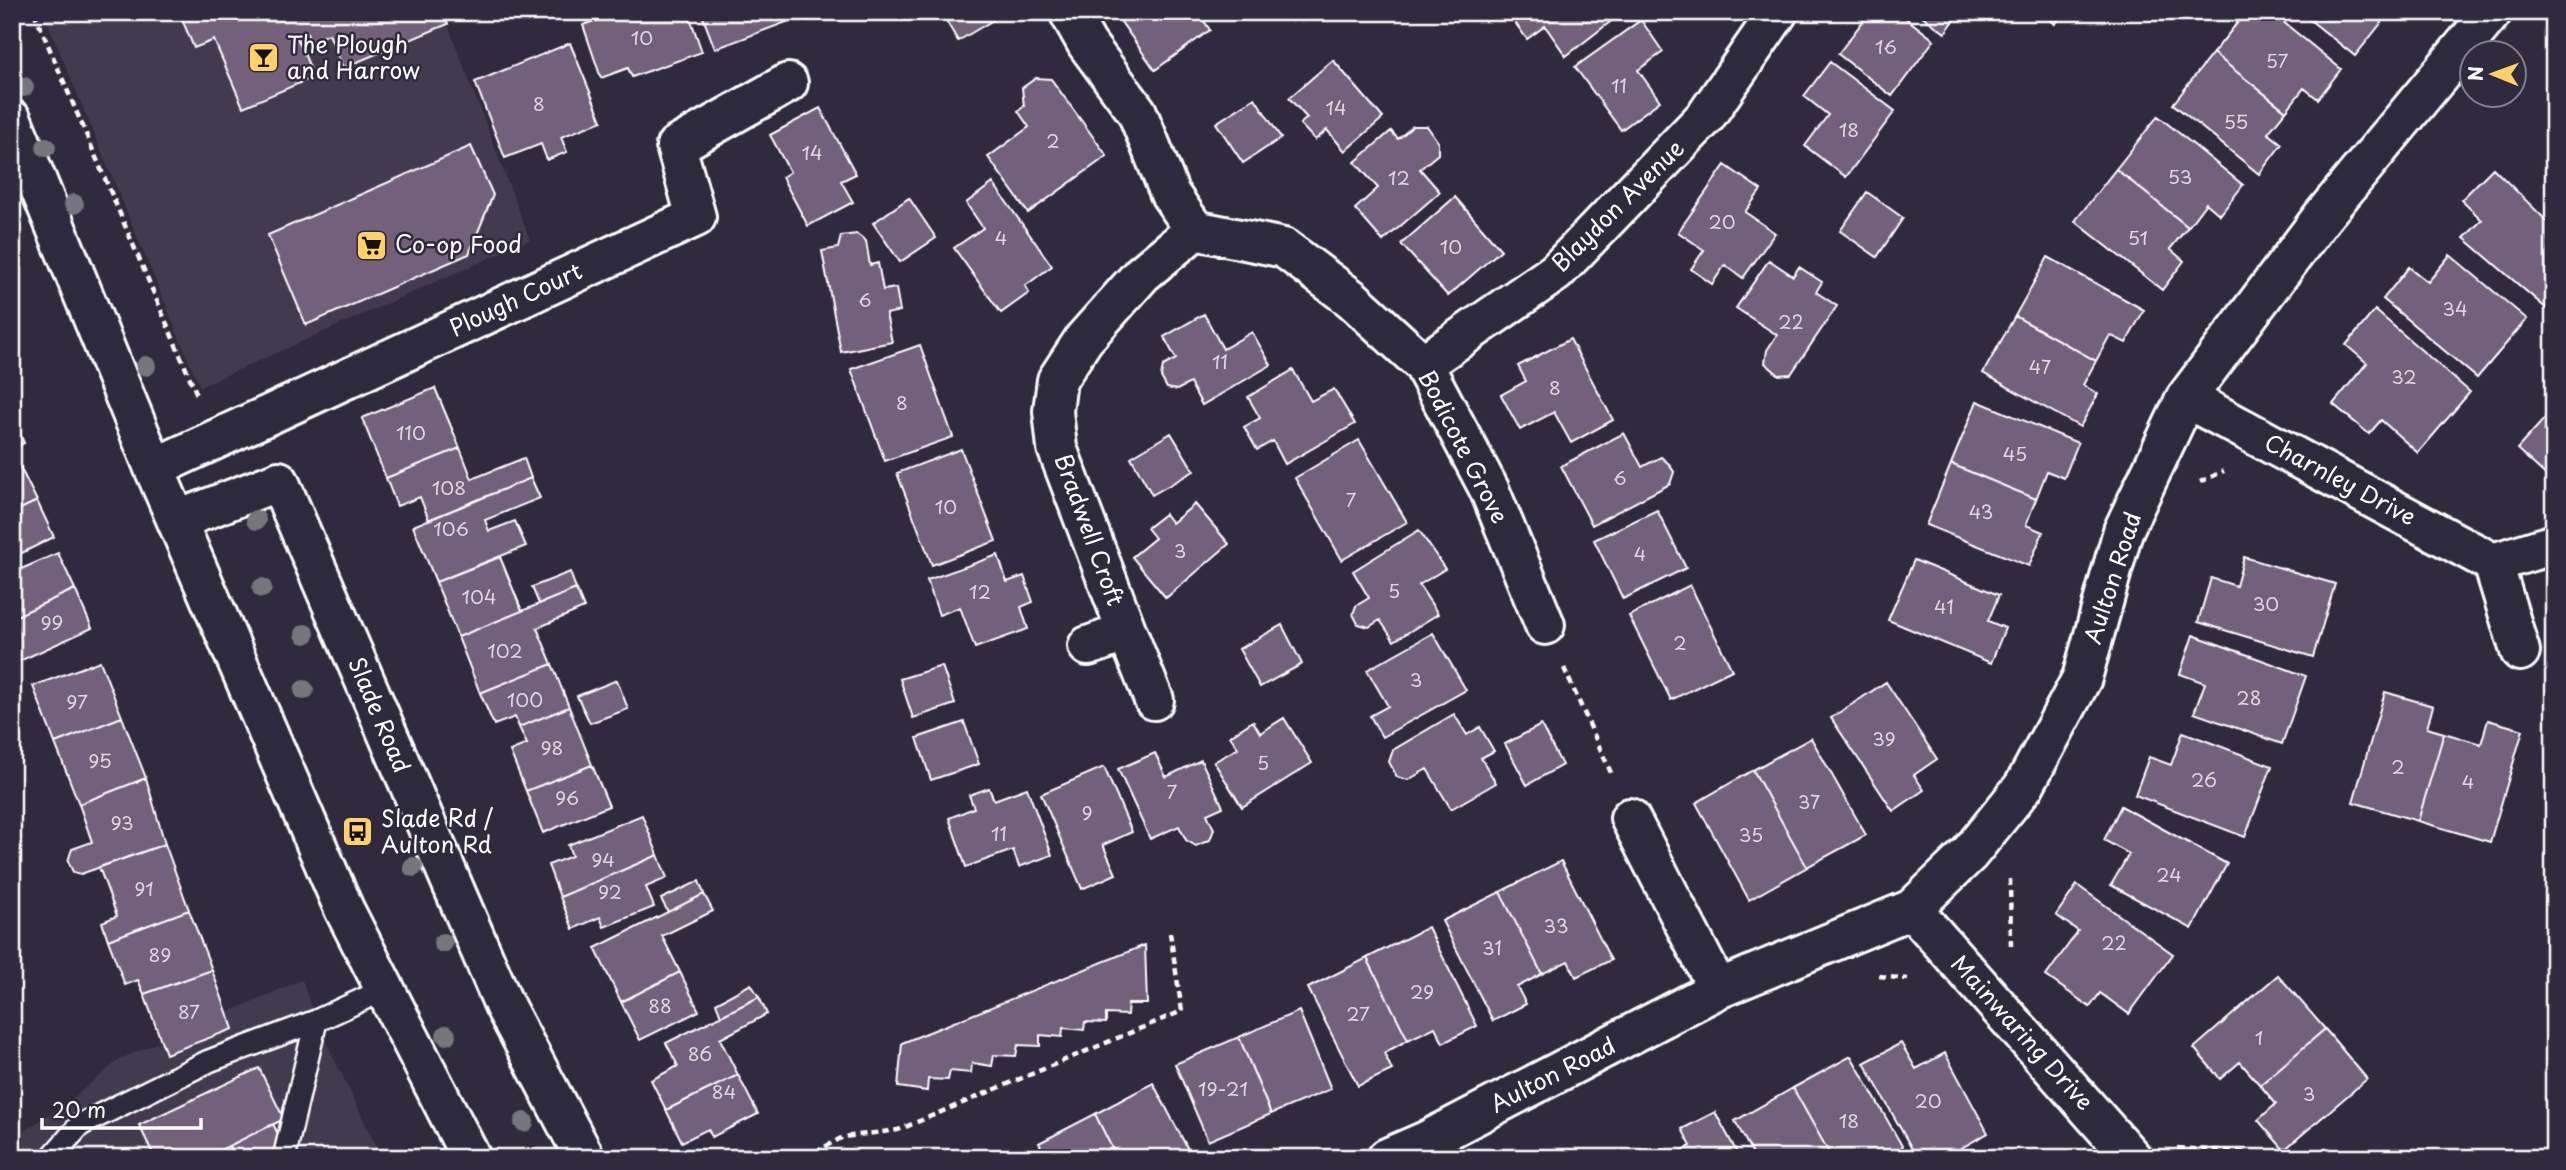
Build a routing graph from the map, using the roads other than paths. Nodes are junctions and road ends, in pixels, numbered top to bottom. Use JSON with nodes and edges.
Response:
{"nodes":[{"id":1,"x":1069,"y":12,"type":"edge"},
{"id":2,"x":2492,"y":12,"type":"edge"},
{"id":3,"x":1768,"y":16,"type":"edge"},
{"id":4,"x":788,"y":83,"type":"dead end"},
{"id":5,"x":12,"y":120,"type":"edge"},
{"id":6,"x":1195,"y":230,"type":"junction"},
{"id":7,"x":1423,"y":364,"type":"junction"},
{"id":8,"x":2186,"y":398,"type":"junction"},
{"id":9,"x":154,"y":468,"type":"junction"},
{"id":10,"x":178,"y":520,"type":"junction"},
{"id":11,"x":2554,"y":544,"type":"edge"},
{"id":12,"x":2493,"y":563,"type":"junction"},
{"id":13,"x":1545,"y":625,"type":"road end"},
{"id":14,"x":1127,"y":632,"type":"junction"},
{"id":15,"x":1088,"y":646,"type":"dead end"},
{"id":16,"x":2520,"y":651,"type":"dead end"},
{"id":17,"x":1154,"y":699,"type":"dead end"},
{"id":18,"x":1630,"y":818,"type":"road end"},
{"id":19,"x":1912,"y":909,"type":"junction"},
{"id":20,"x":384,"y":989,"type":"junction"},
{"id":21,"x":1718,"y":989,"type":"junction"},
{"id":22,"x":316,"y":1021,"type":"junction"},
{"id":23,"x":1428,"y":1150,"type":"edge"},
{"id":24,"x":51,"y":1158,"type":"edge"},
{"id":25,"x":284,"y":1158,"type":"edge"},
{"id":26,"x":471,"y":1158,"type":"edge"},
{"id":27,"x":585,"y":1158,"type":"edge"},
{"id":28,"x":1387,"y":1158,"type":"edge"},
{"id":29,"x":2132,"y":1158,"type":"edge"}],
"edges":[{"from":1,"to":6,"type":"street"},
{"from":2,"to":8,"type":"street","name":"Aulton Road"},
{"from":3,"to":7,"type":"street","name":"Blaydon Avenue"},
{"from":4,"to":9,"type":"street","name":"Plough Court"},
{"from":5,"to":9,"type":"street"},
{"from":6,"to":7,"type":"street","name":"Bodicote Grove"},
{"from":6,"to":14,"type":"street","name":"Bradwell Croft"},
{"from":7,"to":13,"type":"street","name":"Bodicote Grove"},
{"from":8,"to":12,"type":"street","name":"Charnley Drive"},
{"from":8,"to":19,"type":"street","name":"Aulton Road"},
{"from":9,"to":10,"type":"street"},
{"from":10,"to":20,"type":"street"},
{"from":10,"to":27,"type":"street","name":"Slade Road"},
{"from":11,"to":12,"type":"street"},
{"from":12,"to":16,"type":"street"},
{"from":14,"to":15,"type":"street","name":"Bradwell Croft"},
{"from":14,"to":17,"type":"street","name":"Bradwell Croft"},
{"from":18,"to":21,"type":"street"},
{"from":19,"to":21,"type":"street","name":"Aulton Road"},
{"from":19,"to":29,"type":"street","name":"Mainwaring Drive"},
{"from":20,"to":22,"type":"lane"},
{"from":20,"to":26,"type":"street"},
{"from":21,"to":23,"type":"street","name":"Aulton Road"},
{"from":22,"to":24,"type":"lane"},
{"from":22,"to":25,"type":"lane"},
{"from":23,"to":28,"type":"street","name":"Aulton Road"}]}
